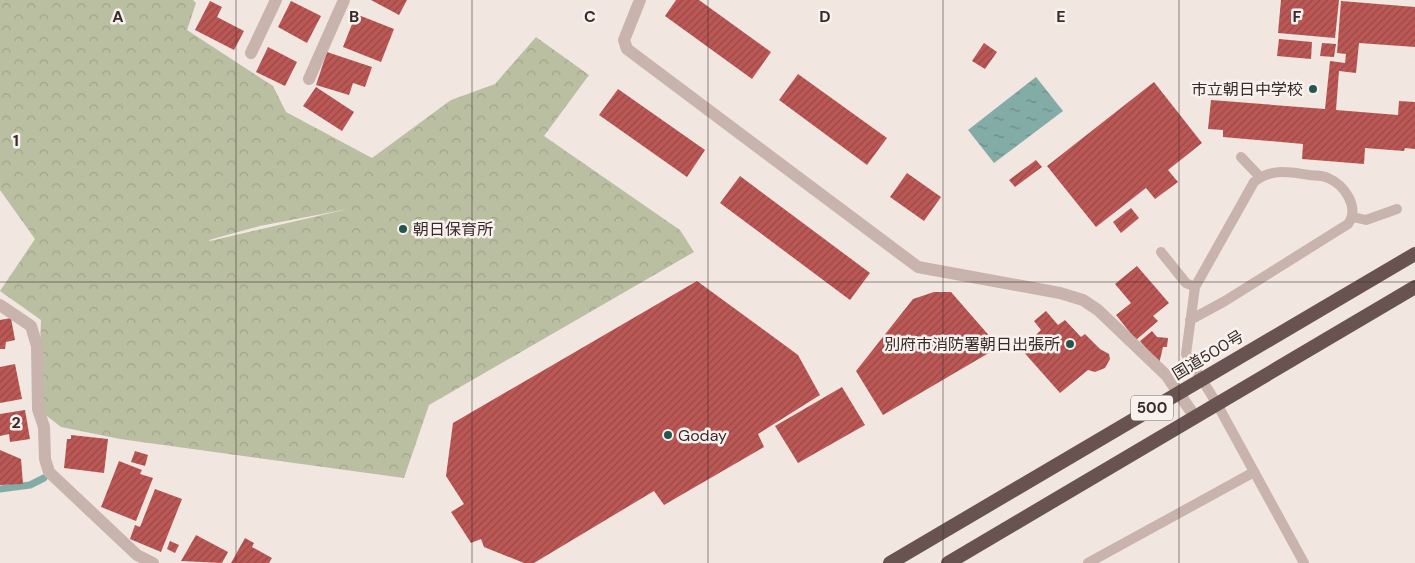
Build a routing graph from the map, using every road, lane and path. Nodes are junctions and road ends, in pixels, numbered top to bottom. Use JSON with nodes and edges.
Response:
{"nodes":[{"id":1,"x":276,"y":0,"type":"edge"},
{"id":2,"x":344,"y":0,"type":"edge"},
{"id":3,"x":640,"y":0,"type":"edge"},
{"id":4,"x":251,"y":53,"type":"dead end"},
{"id":5,"x":309,"y":79,"type":"dead end"},
{"id":6,"x":1241,"y":158,"type":"dead end"},
{"id":7,"x":1260,"y":177,"type":"junction"},
{"id":8,"x":1397,"y":209,"type":"dead end"},
{"id":9,"x":1353,"y":217,"type":"junction"},
{"id":10,"x":1161,"y":252,"type":"dead end"},
{"id":11,"x":1415,"y":254,"type":"edge"},
{"id":12,"x":1195,"y":287,"type":"junction"},
{"id":13,"x":1415,"y":287,"type":"edge"},
{"id":14,"x":0,"y":305,"type":"edge"},
{"id":15,"x":1190,"y":320,"type":"junction"},
{"id":16,"x":1202,"y":379,"type":"junction"},
{"id":17,"x":1180,"y":392,"type":"junction"},
{"id":18,"x":1217,"y":404,"type":"junction"},
{"id":19,"x":1195,"y":417,"type":"junction"},
{"id":20,"x":1254,"y":472,"type":"junction"},
{"id":21,"x":153,"y":563,"type":"edge"},
{"id":22,"x":890,"y":563,"type":"edge"},
{"id":23,"x":948,"y":563,"type":"edge"},
{"id":24,"x":1088,"y":563,"type":"edge"},
{"id":25,"x":1304,"y":563,"type":"edge"}],
"edges":[{"from":1,"to":4,"type":"street"},
{"from":2,"to":5,"type":"street"},
{"from":3,"to":17,"type":"street"},
{"from":6,"to":7,"type":"lane"},
{"from":7,"to":9,"type":"lane"},
{"from":7,"to":12,"type":"lane"},
{"from":8,"to":9,"type":"lane"},
{"from":9,"to":15,"type":"lane"},
{"from":10,"to":12,"type":"lane"},
{"from":11,"to":16,"type":"highway","name":"国道500号","number":"500"},
{"from":12,"to":15,"type":"lane"},
{"from":13,"to":18,"type":"highway","number":"500"},
{"from":14,"to":21,"type":"street"},
{"from":15,"to":16,"type":"lane"},
{"from":16,"to":17,"type":"highway","name":"国道500号","number":"500"},
{"from":16,"to":18,"type":"lane"},
{"from":17,"to":19,"type":"street"},
{"from":17,"to":22,"type":"highway","name":"国道500号","number":"500"},
{"from":18,"to":19,"type":"highway","number":"500"},
{"from":18,"to":20,"type":"lane"},
{"from":19,"to":23,"type":"highway","number":"500"},
{"from":20,"to":24,"type":"lane"},
{"from":20,"to":25,"type":"lane"}]}
